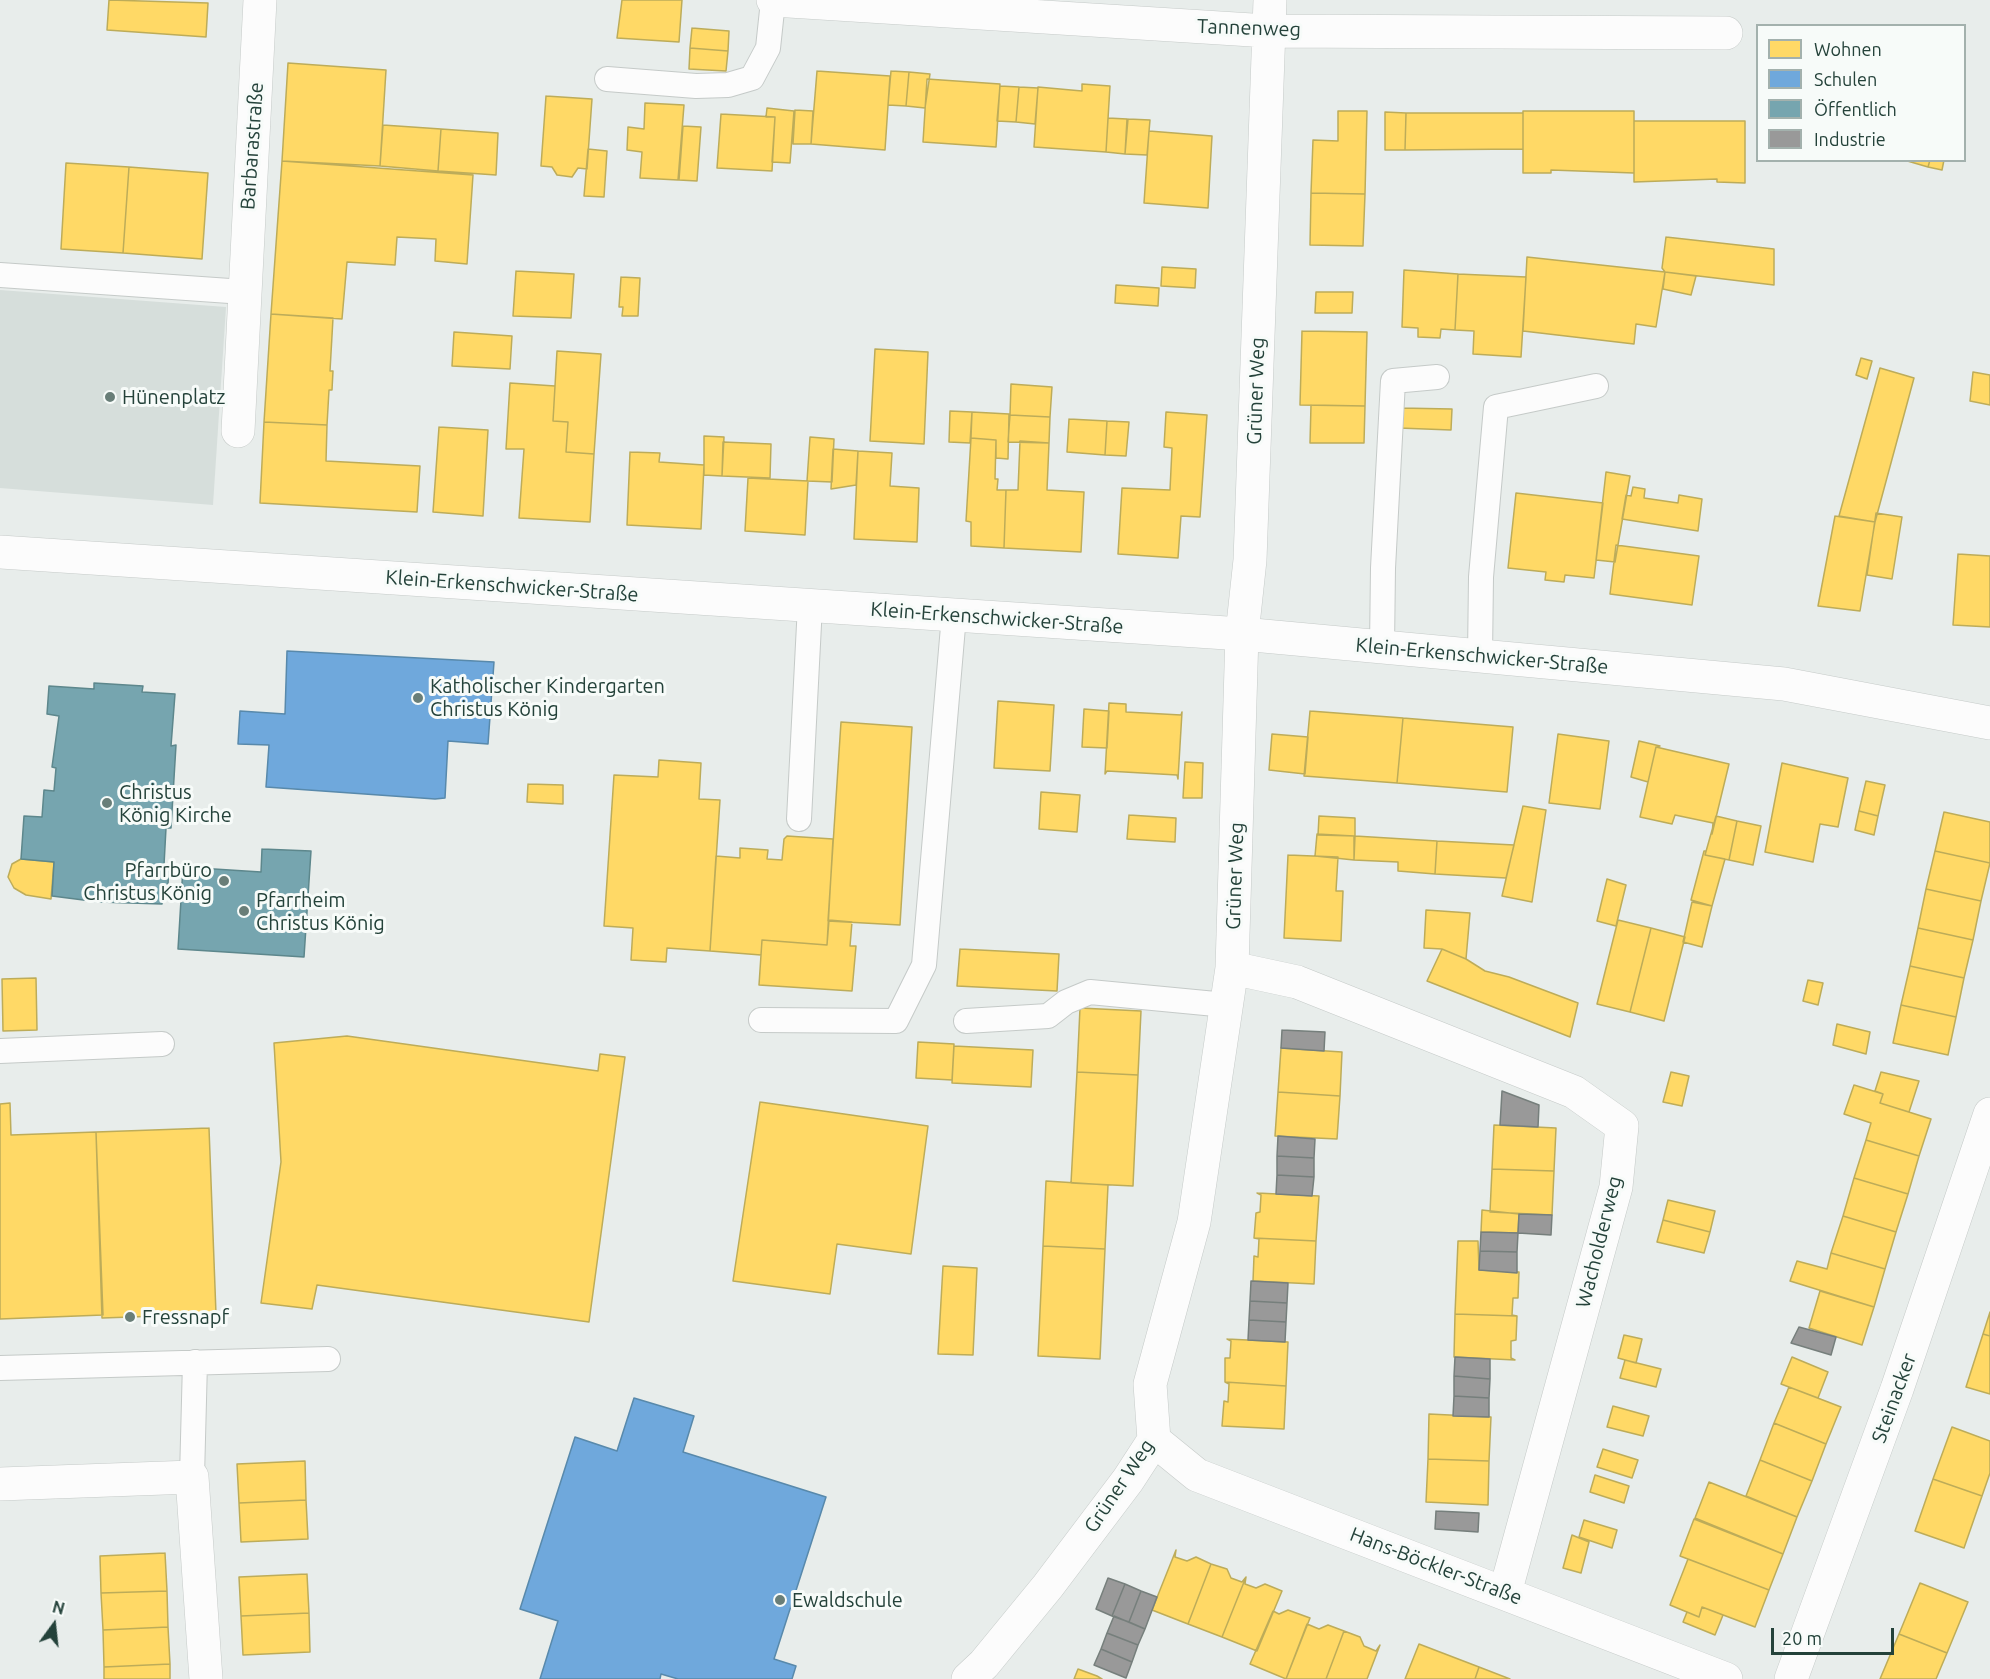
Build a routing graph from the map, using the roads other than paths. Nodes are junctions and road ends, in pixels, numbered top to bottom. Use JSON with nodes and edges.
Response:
{"nodes":[{"id":1,"x":260,"y":0,"type":"edge"},
{"id":2,"x":773,"y":0,"type":"edge"},
{"id":3,"x":1269,"y":15,"type":"edge"},
{"id":4,"x":1725,"y":33,"type":"dead end"},
{"id":5,"x":607,"y":79,"type":"dead end"},
{"id":6,"x":0,"y":275,"type":"edge"},
{"id":7,"x":244,"y":292,"type":"junction"},
{"id":8,"x":1437,"y":377,"type":"dead end"},
{"id":9,"x":1596,"y":386,"type":"dead end"},
{"id":10,"x":238,"y":431,"type":"dead end"},
{"id":11,"x":0,"y":552,"type":"edge"},
{"id":12,"x":810,"y":605,"type":"junction"},
{"id":13,"x":954,"y":615,"type":"junction"},
{"id":14,"x":1242,"y":634,"type":"junction"},
{"id":15,"x":1382,"y":647,"type":"junction"},
{"id":16,"x":1480,"y":656,"type":"junction"},
{"id":17,"x":1990,"y":723,"type":"edge"},
{"id":18,"x":799,"y":819,"type":"dead end"},
{"id":19,"x":1232,"y":968,"type":"junction"},
{"id":20,"x":1226,"y":1005,"type":"junction"},
{"id":21,"x":761,"y":1020,"type":"dead end"},
{"id":22,"x":966,"y":1021,"type":"dead end"},
{"id":23,"x":162,"y":1044,"type":"dead end"},
{"id":24,"x":0,"y":1051,"type":"edge"},
{"id":25,"x":1990,"y":1114,"type":"edge"},
{"id":26,"x":328,"y":1359,"type":"dead end"},
{"id":27,"x":195,"y":1362,"type":"junction"},
{"id":28,"x":0,"y":1368,"type":"edge"},
{"id":29,"x":1154,"y":1440,"type":"junction"},
{"id":30,"x":192,"y":1477,"type":"junction"},
{"id":31,"x":0,"y":1484,"type":"edge"},
{"id":32,"x":1505,"y":1593,"type":"junction"},
{"id":33,"x":206,"y":1679,"type":"edge"},
{"id":34,"x":968,"y":1679,"type":"edge"},
{"id":35,"x":1726,"y":1679,"type":"edge"},
{"id":36,"x":1791,"y":1679,"type":"edge"}],
"edges":[{"from":1,"to":7,"type":"street","name":"Barbarastraße"},
{"from":2,"to":3,"type":"street","name":"Tannenweg"},
{"from":2,"to":5,"type":"lane"},
{"from":3,"to":4,"type":"street","name":"Tannenweg"},
{"from":3,"to":14,"type":"street","name":"Grüner Weg"},
{"from":6,"to":7,"type":"lane"},
{"from":7,"to":10,"type":"street","name":"Barbarastraße"},
{"from":8,"to":15,"type":"lane"},
{"from":9,"to":16,"type":"lane"},
{"from":11,"to":12,"type":"street","name":"Klein-Erkenschwicker-Straße"},
{"from":12,"to":13,"type":"street","name":"Klein-Erkenschwicker-Straße"},
{"from":12,"to":18,"type":"lane"},
{"from":13,"to":14,"type":"street","name":"Klein-Erkenschwicker-Straße"},
{"from":13,"to":21,"type":"lane"},
{"from":14,"to":15,"type":"street","name":"Klein-Erkenschwicker-Straße"},
{"from":14,"to":19,"type":"street","name":"Grüner Weg"},
{"from":15,"to":16,"type":"street","name":"Klein-Erkenschwicker-Straße"},
{"from":16,"to":17,"type":"street","name":"Klein-Erkenschwicker-Straße"},
{"from":19,"to":20,"type":"street","name":"Grüner Weg"},
{"from":19,"to":32,"type":"street","name":"Wacholderweg"},
{"from":20,"to":22,"type":"lane"},
{"from":20,"to":29,"type":"street","name":"Grüner Weg"},
{"from":23,"to":24,"type":"lane"},
{"from":25,"to":36,"type":"street","name":"Steinacker"},
{"from":26,"to":27,"type":"lane"},
{"from":27,"to":28,"type":"lane"},
{"from":27,"to":30,"type":"lane"},
{"from":29,"to":32,"type":"street","name":"Hans-Böckler-Straße"},
{"from":29,"to":34,"type":"street","name":"Grüner Weg"},
{"from":30,"to":31,"type":"street"},
{"from":30,"to":33,"type":"street"},
{"from":32,"to":35,"type":"street","name":"Hans-Böckler-Straße"}]}
